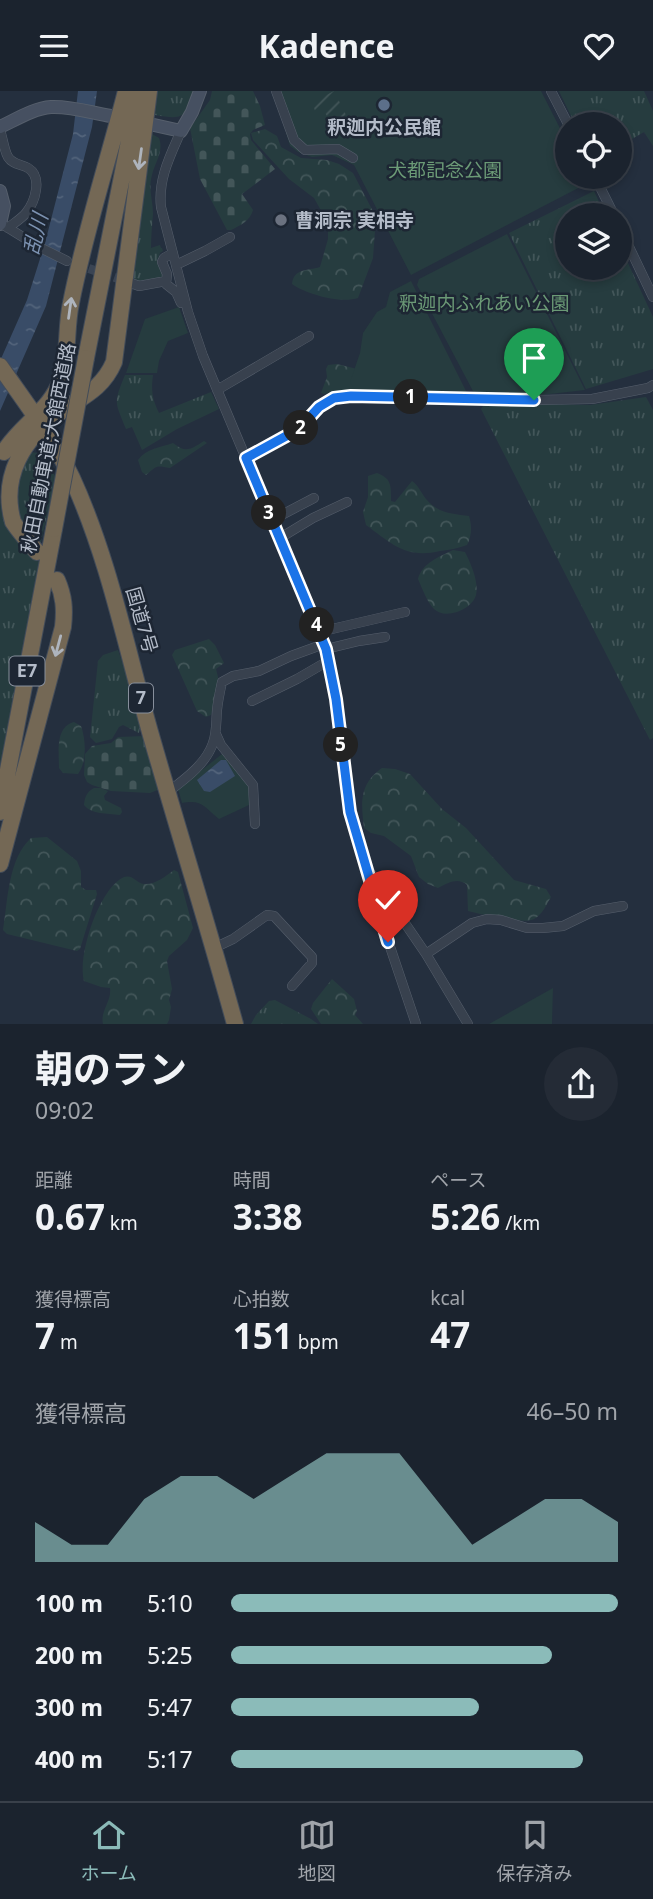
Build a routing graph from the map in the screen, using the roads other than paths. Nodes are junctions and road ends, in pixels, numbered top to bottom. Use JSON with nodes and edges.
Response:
{"nodes":[{"id":1,"x":126,"y":91,"type":"edge"},
{"id":2,"x":139,"y":91,"type":"edge"},
{"id":3,"x":149,"y":91,"type":"edge"},
{"id":4,"x":200,"y":91,"type":"edge"},
{"id":5,"x":276,"y":91,"type":"edge"},
{"id":6,"x":551,"y":91,"type":"edge"},
{"id":7,"x":562,"y":112,"type":"edge"},
{"id":8,"x":106,"y":115,"type":"dead end"},
{"id":9,"x":154,"y":125,"type":"dead end"},
{"id":10,"x":0,"y":129,"type":"edge"},
{"id":11,"x":181,"y":131,"type":"junction"},
{"id":12,"x":353,"y":158,"type":"dead end"},
{"id":13,"x":0,"y":191,"type":"edge"},
{"id":14,"x":3,"y":225,"type":"edge"},
{"id":15,"x":230,"y":237,"type":"dead end"},
{"id":16,"x":173,"y":253,"type":"junction"},
{"id":17,"x":632,"y":253,"type":"edge"},
{"id":18,"x":67,"y":261,"type":"tunnel mouth"},
{"id":19,"x":176,"y":265,"type":"junction"},
{"id":20,"x":166,"y":281,"type":"junction"},
{"id":21,"x":131,"y":283,"type":"tunnel mouth"},
{"id":22,"x":653,"y":297,"type":"edge"},
{"id":23,"x":190,"y":320,"type":"junction"},
{"id":24,"x":309,"y":336,"type":"dead end"},
{"id":25,"x":0,"y":366,"type":"edge"},
{"id":26,"x":653,"y":385,"type":"edge"},
{"id":27,"x":217,"y":390,"type":"junction"},
{"id":28,"x":39,"y":421,"type":"junction"},
{"id":29,"x":246,"y":458,"type":"junction"},
{"id":30,"x":0,"y":461,"type":"edge"},
{"id":31,"x":314,"y":498,"type":"dead end"},
{"id":32,"x":347,"y":502,"type":"dead end"},
{"id":33,"x":272,"y":520,"type":"junction"},
{"id":34,"x":279,"y":538,"type":"junction"},
{"id":35,"x":37,"y":552,"type":"dead end"},
{"id":36,"x":57,"y":580,"type":"dead end"},
{"id":37,"x":405,"y":612,"type":"dead end"},
{"id":38,"x":319,"y":632,"type":"junction"},
{"id":39,"x":385,"y":638,"type":"dead end"},
{"id":40,"x":325,"y":647,"type":"junction"},
{"id":41,"x":328,"y":661,"type":"junction"},
{"id":42,"x":252,"y":701,"type":"dead end"},
{"id":43,"x":216,"y":734,"type":"junction"},
{"id":44,"x":168,"y":792,"type":"junction"},
{"id":45,"x":0,"y":812,"type":"edge"},
{"id":46,"x":255,"y":824,"type":"dead end"},
{"id":47,"x":0,"y":865,"type":"edge"},
{"id":48,"x":367,"y":868,"type":"junction"},
{"id":49,"x":623,"y":906,"type":"dead end"},
{"id":50,"x":214,"y":948,"type":"junction"},
{"id":51,"x":426,"y":954,"type":"junction"},
{"id":52,"x":292,"y":986,"type":"dead end"},
{"id":53,"x":235,"y":1024,"type":"edge"},
{"id":54,"x":416,"y":1024,"type":"edge"},
{"id":55,"x":468,"y":1024,"type":"edge"}],
"edges":[{"from":28,"to":1,"type":"highway","one_way":true},
{"from":2,"to":45,"type":"highway","name":"秋田自動車道;大館西道路","number":"E7","bridge":true},
{"from":3,"to":28,"type":"highway","one_way":true},
{"from":4,"to":11,"type":"street"},
{"from":5,"to":12,"type":"street"},
{"from":6,"to":7,"type":"street"},
{"from":8,"to":10,"type":"street"},
{"from":9,"to":11,"type":"street"},
{"from":10,"to":14,"type":"street"},
{"from":11,"to":16,"type":"street"},
{"from":13,"to":14,"type":"street"},
{"from":14,"to":18,"type":"street"},
{"from":15,"to":19,"type":"street"},
{"from":16,"to":19,"type":"street"},
{"from":16,"to":20,"type":"street"},
{"from":17,"to":22,"type":"street"},
{"from":19,"to":23,"type":"street"},
{"from":20,"to":21,"type":"street"},
{"from":20,"to":23,"type":"street"},
{"from":23,"to":27,"type":"street"},
{"from":24,"to":27,"type":"street"},
{"from":25,"to":28,"type":"highway","name":"国道7号","number":"7"},
{"from":26,"to":29,"type":"street"},
{"from":27,"to":29,"type":"street"},
{"from":28,"to":30,"type":"highway"},
{"from":28,"to":35,"type":"highway"},
{"from":28,"to":44,"type":"highway","name":"国道7号","number":"7"},
{"from":29,"to":33,"type":"street"},
{"from":31,"to":33,"type":"street"},
{"from":32,"to":34,"type":"street"},
{"from":33,"to":34,"type":"street"},
{"from":34,"to":38,"type":"street"},
{"from":36,"to":47,"type":"highway","one_way":true},
{"from":37,"to":38,"type":"street"},
{"from":38,"to":40,"type":"street"},
{"from":39,"to":40,"type":"street"},
{"from":40,"to":41,"type":"street"},
{"from":40,"to":43,"type":"street"},
{"from":41,"to":42,"type":"street"},
{"from":41,"to":48,"type":"street"},
{"from":43,"to":44,"type":"street"},
{"from":43,"to":46,"type":"street"},
{"from":44,"to":50,"type":"highway","name":"国道7号","number":"7"},
{"from":48,"to":51,"type":"street"},
{"from":48,"to":54,"type":"street"},
{"from":49,"to":51,"type":"street"},
{"from":50,"to":52,"type":"street"},
{"from":50,"to":53,"type":"highway","name":"国道7号","number":"7"},
{"from":51,"to":55,"type":"street"}]}
